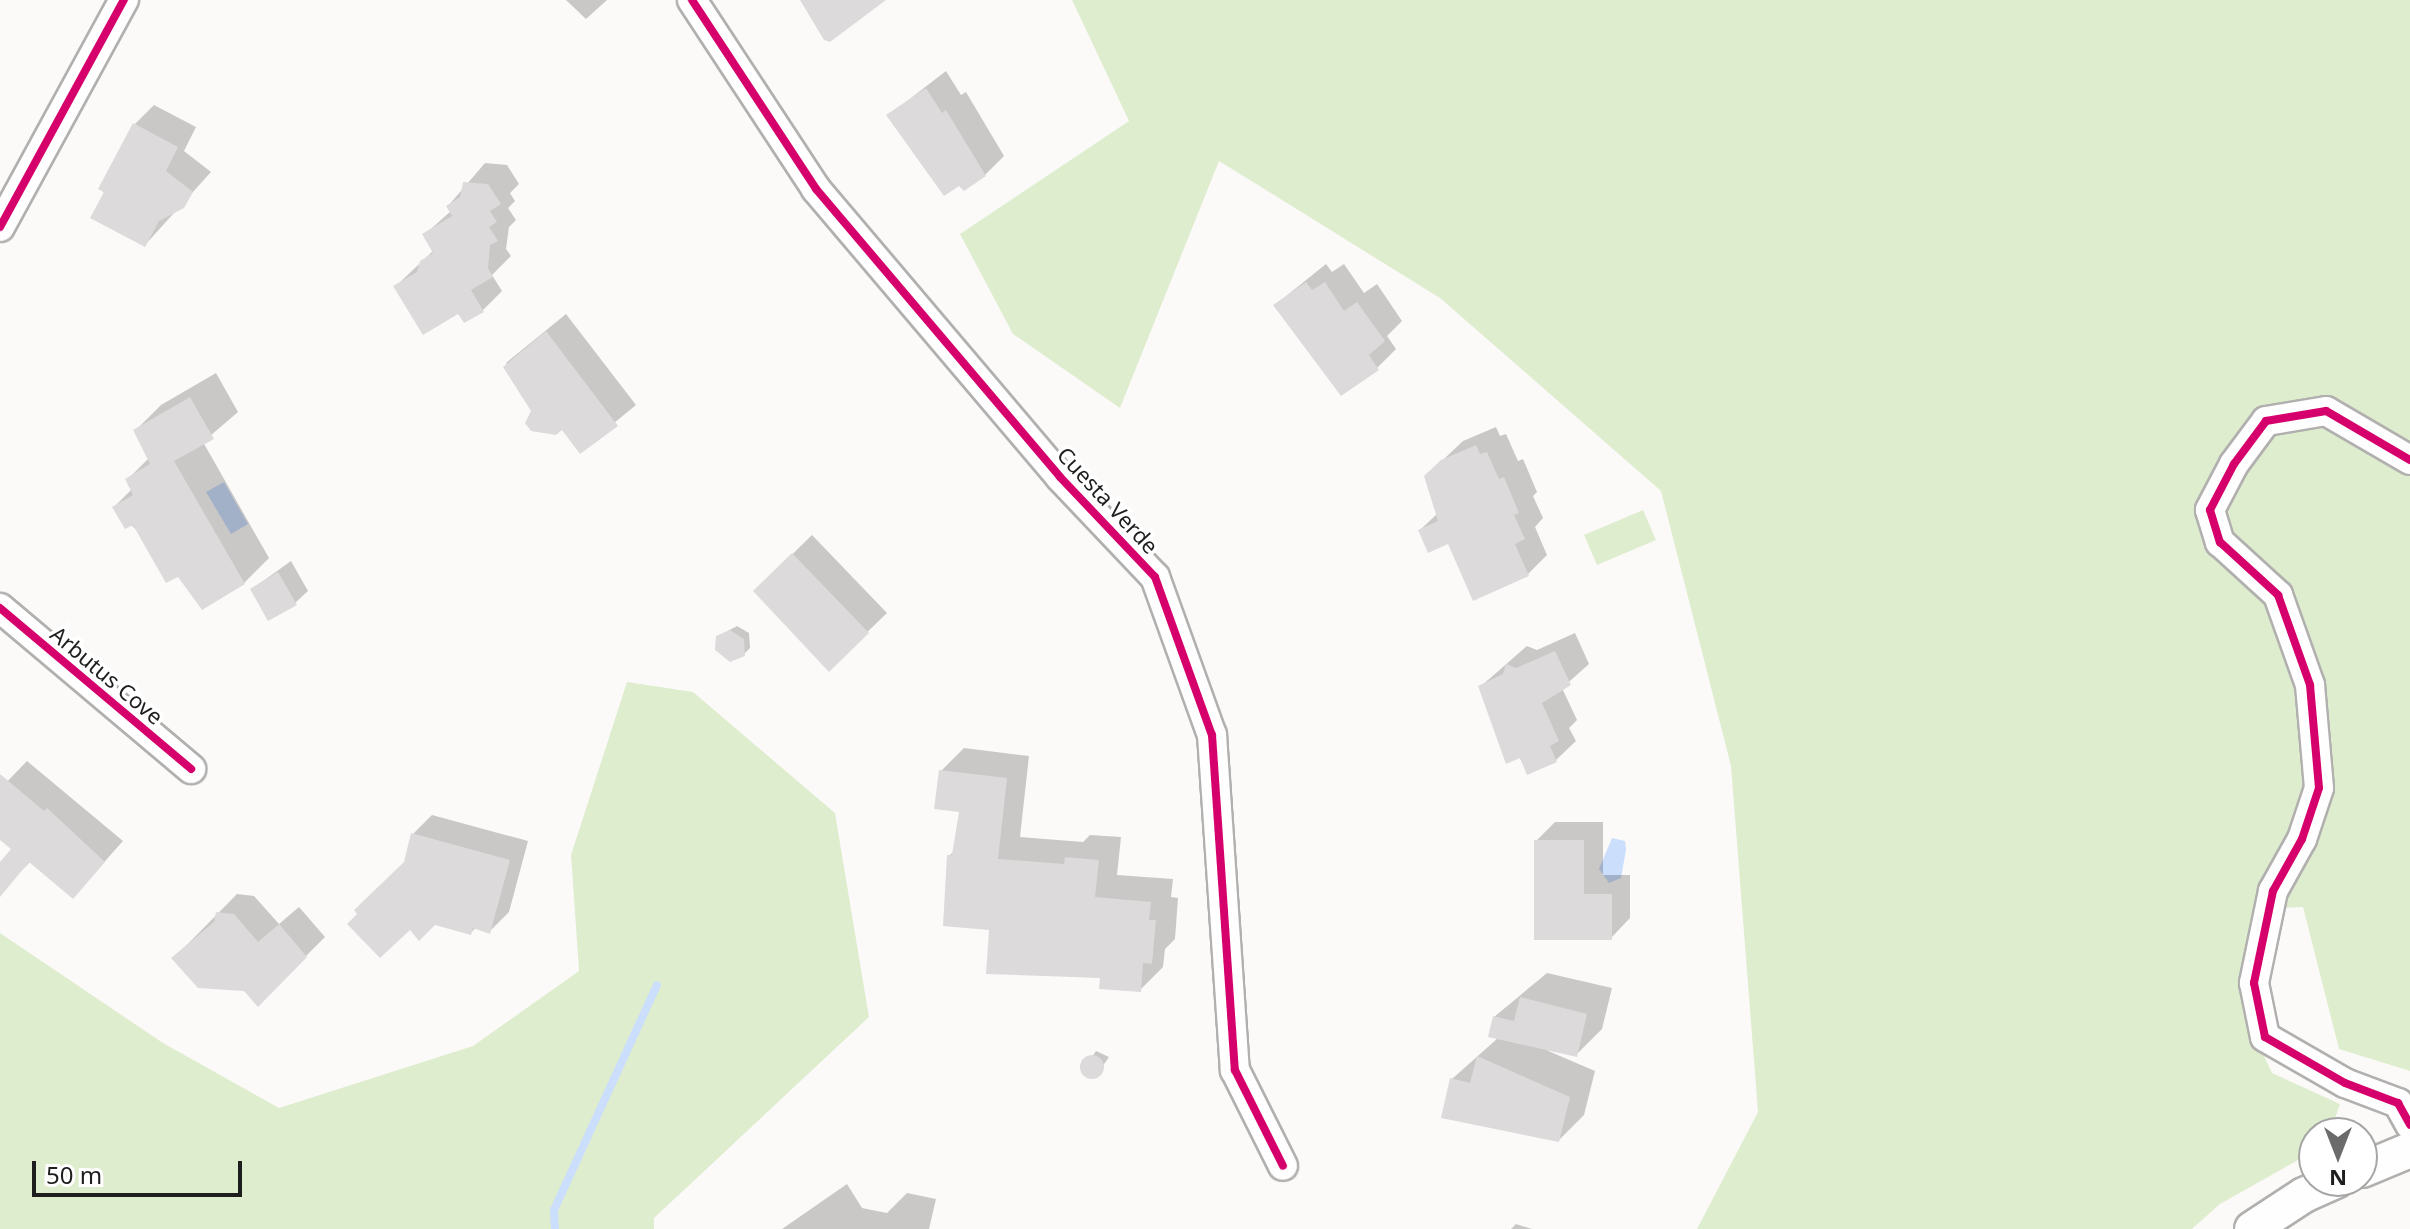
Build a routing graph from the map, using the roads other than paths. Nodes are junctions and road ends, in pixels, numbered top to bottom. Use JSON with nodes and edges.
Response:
{"nodes":[{"id":1,"x":124,"y":0,"type":"edge"},
{"id":2,"x":692,"y":0,"type":"edge"},
{"id":3,"x":0,"y":227,"type":"edge"},
{"id":4,"x":2410,"y":460,"type":"edge"},
{"id":5,"x":0,"y":608,"type":"edge"},
{"id":6,"x":191,"y":769,"type":"dead end"},
{"id":7,"x":2410,"y":1125,"type":"edge"},
{"id":8,"x":2410,"y":1150,"type":"edge"},
{"id":9,"x":2378,"y":1163,"type":"edge"},
{"id":10,"x":1283,"y":1166,"type":"dead end"},
{"id":11,"x":2301,"y":1197,"type":"edge"},
{"id":12,"x":2252,"y":1229,"type":"edge"}],
"edges":[{"from":1,"to":3,"type":"street"},
{"from":2,"to":10,"type":"street","name":"Cuesta Verde"},
{"from":4,"to":7,"type":"street"},
{"from":5,"to":6,"type":"street","name":"Arbutus Cove"},
{"from":8,"to":9,"type":"street"},
{"from":11,"to":12,"type":"street"}]}
